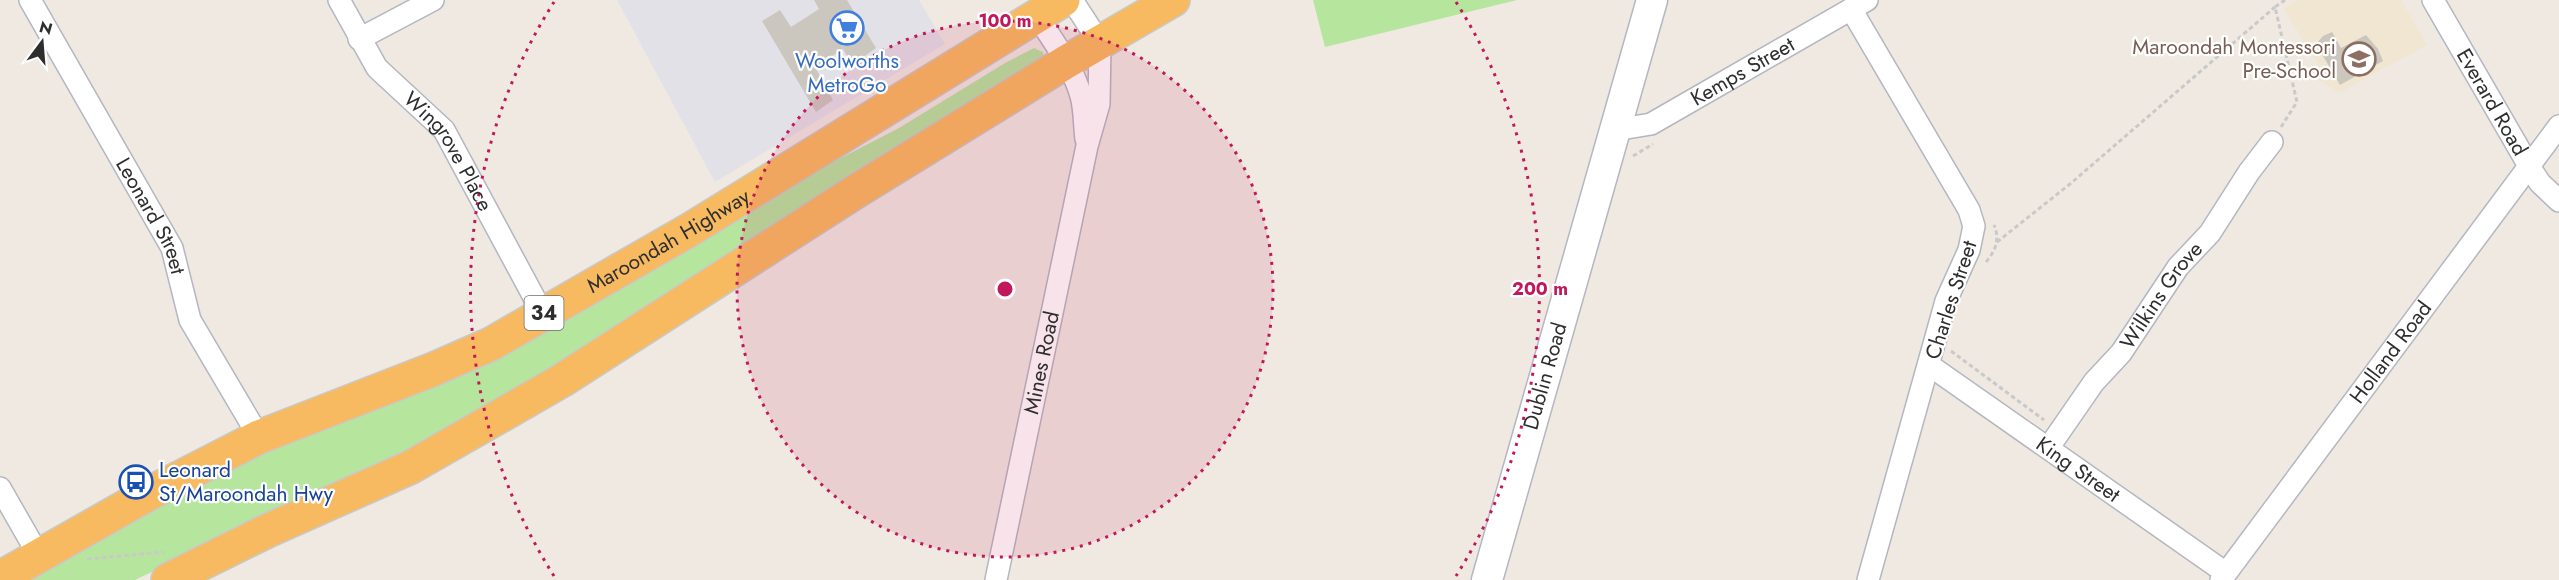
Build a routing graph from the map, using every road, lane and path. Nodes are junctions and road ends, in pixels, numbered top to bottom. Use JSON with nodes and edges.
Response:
{"nodes":[{"id":1,"x":30,"y":0,"type":"edge"},
{"id":2,"x":339,"y":0,"type":"edge"},
{"id":3,"x":433,"y":0,"type":"edge"},
{"id":4,"x":1072,"y":0,"type":"edge"},
{"id":5,"x":1173,"y":0,"type":"edge"},
{"id":6,"x":1652,"y":0,"type":"edge"},
{"id":7,"x":2284,"y":0,"type":"edge"},
{"id":8,"x":2433,"y":0,"type":"edge"},
{"id":9,"x":1859,"y":4,"type":"edge"},
{"id":10,"x":2275,"y":7,"type":"junction"},
{"id":11,"x":1050,"y":8,"type":"edge"},
{"id":12,"x":359,"y":39,"type":"junction"},
{"id":13,"x":1100,"y":43,"type":"junction"},
{"id":14,"x":1066,"y":62,"type":"junction"},
{"id":15,"x":2559,"y":126,"type":"edge"},
{"id":16,"x":1615,"y":130,"type":"junction"},
{"id":17,"x":1658,"y":141,"type":"dead end"},
{"id":18,"x":2272,"y":142,"type":"joint"},
{"id":19,"x":1087,"y":146,"type":"junction"},
{"id":20,"x":1628,"y":159,"type":"dead end"},
{"id":21,"x":2529,"y":166,"type":"junction"},
{"id":22,"x":2559,"y":201,"type":"edge"},
{"id":23,"x":1989,"y":215,"type":"dead end"},
{"id":24,"x":1997,"y":242,"type":"junction"},
{"id":25,"x":1981,"y":268,"type":"dead end"},
{"id":26,"x":543,"y":314,"type":"junction"},
{"id":27,"x":1949,"y":350,"type":"dead end"},
{"id":28,"x":1929,"y":365,"type":"junction"},
{"id":29,"x":259,"y":437,"type":"junction"},
{"id":30,"x":2055,"y":439,"type":"junction"},
{"id":31,"x":0,"y":488,"type":"edge"},
{"id":32,"x":39,"y":556,"type":"junction"},
{"id":33,"x":82,"y":560,"type":"dead end"},
{"id":34,"x":166,"y":566,"type":"edge"},
{"id":35,"x":2224,"y":577,"type":"edge"},
{"id":36,"x":0,"y":578,"type":"edge"},
{"id":37,"x":996,"y":580,"type":"edge"},
{"id":38,"x":1487,"y":580,"type":"edge"},
{"id":39,"x":1868,"y":580,"type":"edge"}],
"edges":[{"from":1,"to":29,"type":"street","name":"Leonard Street"},
{"from":2,"to":12,"type":"street","name":"Wingrove Place"},
{"from":3,"to":12,"type":"street"},
{"from":4,"to":13,"type":"street"},
{"from":5,"to":13,"type":"highway"},
{"from":6,"to":16,"type":"main road","name":"Dublin Road"},
{"from":7,"to":10,"type":"path"},
{"from":8,"to":21,"type":"street","name":"Everard Road"},
{"from":9,"to":16,"type":"street","name":"Kemps Street"},
{"from":9,"to":28,"type":"street","name":"Charles Street"},
{"from":10,"to":18,"type":"path"},
{"from":10,"to":24,"type":"path"},
{"from":11,"to":14,"type":"street","name":"Mines Road"},
{"from":11,"to":26,"type":"highway","name":"Maroondah Highway","number":"34"},
{"from":12,"to":26,"type":"street","name":"Wingrove Place"},
{"from":13,"to":14,"type":"highway"},
{"from":13,"to":19,"type":"street","name":"Mines Road"},
{"from":14,"to":19,"type":"street","name":"Mines Road"},
{"from":14,"to":34,"type":"highway"},
{"from":15,"to":21,"type":"street","name":"Holland Road"},
{"from":16,"to":38,"type":"main road","name":"Dublin Road"},
{"from":17,"to":20,"type":"path"},
{"from":18,"to":30,"type":"street","name":"Wilkins Grove"},
{"from":19,"to":37,"type":"street","name":"Mines Road"},
{"from":21,"to":22,"type":"street","name":"Everard Road"},
{"from":21,"to":35,"type":"street","name":"Holland Road"},
{"from":23,"to":24,"type":"path"},
{"from":24,"to":25,"type":"path"},
{"from":26,"to":29,"type":"highway","name":"Maroondah Highway","number":"34"},
{"from":27,"to":30,"type":"path"},
{"from":28,"to":30,"type":"street","name":"King Street"},
{"from":28,"to":39,"type":"street","name":"Charles Street"},
{"from":29,"to":32,"type":"highway","name":"Maroondah Highway","number":"34"},
{"from":30,"to":35,"type":"street","name":"King Street"},
{"from":31,"to":32,"type":"street"},
{"from":32,"to":36,"type":"highway","name":"Maroondah Highway","number":"34"},
{"from":33,"to":34,"type":"path"}]}
